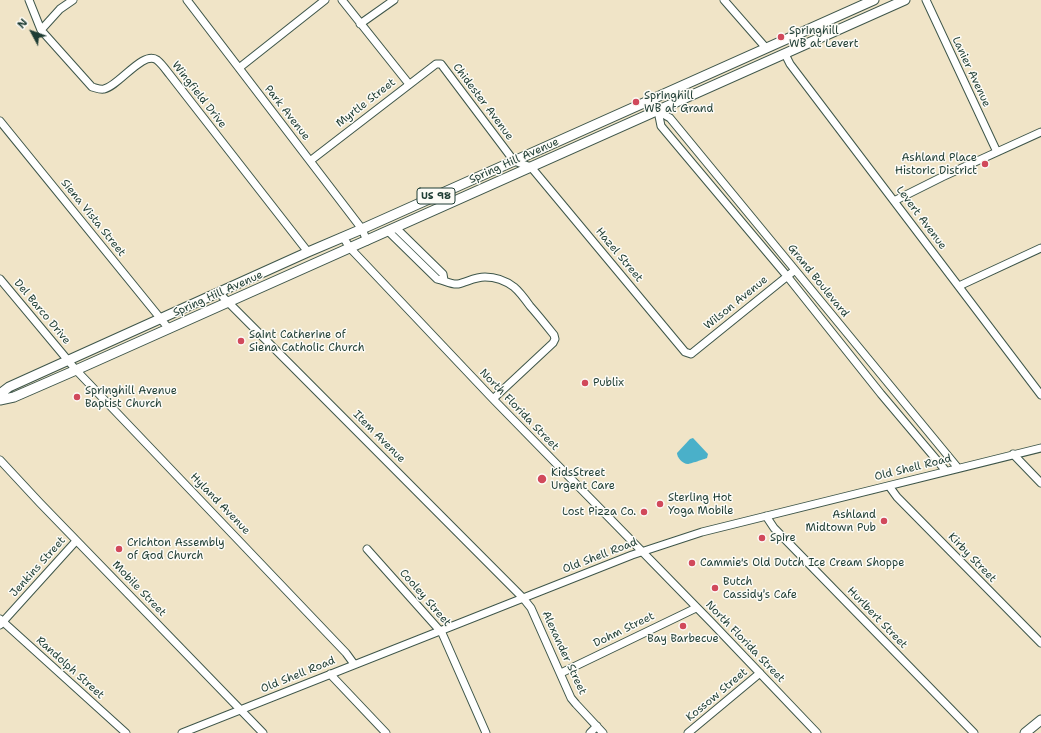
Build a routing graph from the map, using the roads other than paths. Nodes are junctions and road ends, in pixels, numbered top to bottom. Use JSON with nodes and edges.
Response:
{"nodes":[{"id":1,"x":29,"y":0,"type":"edge"},
{"id":2,"x":73,"y":0,"type":"edge"},
{"id":3,"x":187,"y":0,"type":"edge"},
{"id":4,"x":325,"y":0,"type":"edge"},
{"id":5,"x":342,"y":0,"type":"edge"},
{"id":6,"x":394,"y":0,"type":"edge"},
{"id":7,"x":724,"y":0,"type":"edge"},
{"id":8,"x":874,"y":0,"type":"edge"},
{"id":9,"x":905,"y":0,"type":"edge"},
{"id":10,"x":926,"y":0,"type":"edge"},
{"id":11,"x":360,"y":24,"type":"junction"},
{"id":12,"x":42,"y":30,"type":"junction"},
{"id":13,"x":766,"y":48,"type":"junction"},
{"id":14,"x":785,"y":54,"type":"junction"},
{"id":15,"x":436,"y":64,"type":"joint"},
{"id":16,"x":239,"y":68,"type":"junction"},
{"id":17,"x":409,"y":84,"type":"junction"},
{"id":18,"x":653,"y":99,"type":"junction"},
{"id":19,"x":658,"y":111,"type":"junction"},
{"id":20,"x":0,"y":121,"type":"edge"},
{"id":21,"x":1041,"y":132,"type":"edge"},
{"id":22,"x":997,"y":152,"type":"junction"},
{"id":23,"x":310,"y":160,"type":"junction"},
{"id":24,"x":514,"y":161,"type":"junction"},
{"id":25,"x":531,"y":167,"type":"junction"},
{"id":26,"x":894,"y":201,"type":"junction"},
{"id":27,"x":362,"y":229,"type":"junction"},
{"id":28,"x":392,"y":229,"type":"junction"},
{"id":29,"x":343,"y":237,"type":"junction"},
{"id":30,"x":367,"y":241,"type":"junction"},
{"id":31,"x":350,"y":248,"type":"junction"},
{"id":32,"x":1041,"y":248,"type":"edge"},
{"id":33,"x":308,"y":252,"type":"junction"},
{"id":34,"x":795,"y":270,"type":"junction"},
{"id":35,"x":787,"y":276,"type":"junction"},
{"id":36,"x":0,"y":279,"type":"edge"},
{"id":37,"x":959,"y":286,"type":"junction"},
{"id":38,"x":219,"y":293,"type":"junction"},
{"id":39,"x":229,"y":302,"type":"junction"},
{"id":40,"x":161,"y":319,"type":"junction"},
{"id":41,"x":169,"y":329,"type":"junction"},
{"id":42,"x":691,"y":354,"type":"joint"},
{"id":43,"x":68,"y":360,"type":"junction"},
{"id":44,"x":76,"y":370,"type":"junction"},
{"id":45,"x":0,"y":394,"type":"edge"},
{"id":46,"x":1041,"y":395,"type":"edge"},
{"id":47,"x":493,"y":399,"type":"junction"},
{"id":48,"x":0,"y":400,"type":"edge"},
{"id":49,"x":1041,"y":448,"type":"edge"},
{"id":50,"x":1014,"y":454,"type":"junction"},
{"id":51,"x":0,"y":460,"type":"edge"},
{"id":52,"x":958,"y":468,"type":"junction"},
{"id":53,"x":946,"y":471,"type":"junction"},
{"id":54,"x":1041,"y":483,"type":"edge"},
{"id":55,"x":889,"y":486,"type":"junction"},
{"id":56,"x":766,"y":516,"type":"junction"},
{"id":57,"x":76,"y":541,"type":"junction"},
{"id":58,"x":367,"y":549,"type":"dead end"},
{"id":59,"x":641,"y":552,"type":"junction"},
{"id":60,"x":523,"y":598,"type":"junction"},
{"id":61,"x":696,"y":608,"type":"junction"},
{"id":62,"x":1,"y":622,"type":"edge"},
{"id":63,"x":440,"y":630,"type":"junction"},
{"id":64,"x":1041,"y":643,"type":"edge"},
{"id":65,"x":354,"y":664,"type":"junction"},
{"id":66,"x":561,"y":673,"type":"junction"},
{"id":67,"x":760,"y":673,"type":"junction"},
{"id":68,"x":330,"y":674,"type":"junction"},
{"id":69,"x":241,"y":710,"type":"junction"},
{"id":70,"x":1041,"y":720,"type":"edge"},
{"id":71,"x":597,"y":726,"type":"junction"},
{"id":72,"x":126,"y":733,"type":"edge"},
{"id":73,"x":182,"y":733,"type":"edge"},
{"id":74,"x":263,"y":733,"type":"edge"},
{"id":75,"x":386,"y":733,"type":"edge"},
{"id":76,"x":486,"y":733,"type":"edge"},
{"id":77,"x":590,"y":733,"type":"edge"},
{"id":78,"x":604,"y":733,"type":"edge"},
{"id":79,"x":688,"y":733,"type":"edge"},
{"id":80,"x":817,"y":733,"type":"edge"},
{"id":81,"x":974,"y":733,"type":"edge"},
{"id":82,"x":1025,"y":733,"type":"edge"}],
"edges":[{"from":1,"to":12,"type":"street","name":"Wingfield Drive"},
{"from":2,"to":12,"type":"street"},
{"from":3,"to":16,"type":"street","name":"Park Avenue"},
{"from":4,"to":16,"type":"street"},
{"from":5,"to":11,"type":"street"},
{"from":6,"to":11,"type":"street"},
{"from":7,"to":13,"type":"street"},
{"from":8,"to":13,"type":"main road","name":"Spring Hill Avenue","number":"US 98"},
{"from":9,"to":14,"type":"main road","name":"Spring Hill Avenue","number":"US 98"},
{"from":10,"to":22,"type":"street","name":"Lanier Avenue"},
{"from":11,"to":17,"type":"street"},
{"from":12,"to":33,"type":"street","name":"Wingfield Drive"},
{"from":13,"to":18,"type":"main road","name":"Spring Hill Avenue","number":"US 98"},
{"from":14,"to":19,"type":"main road","name":"Spring Hill Avenue","number":"US 98"},
{"from":14,"to":26,"type":"street","name":"Levert Avenue"},
{"from":15,"to":17,"type":"street","name":"Myrtle Street"},
{"from":15,"to":24,"type":"street","name":"Chidester Avenue"},
{"from":16,"to":23,"type":"street","name":"Park Avenue"},
{"from":17,"to":23,"type":"street","name":"Myrtle Street"},
{"from":18,"to":19,"type":"street","name":"Grand Boulevard"},
{"from":18,"to":24,"type":"main road","name":"Spring Hill Avenue","number":"US 98"},
{"from":19,"to":25,"type":"main road","name":"Spring Hill Avenue","number":"US 98"},
{"from":19,"to":34,"type":"street","name":"Grand Boulevard"},
{"from":19,"to":35,"type":"street","name":"Grand Boulevard"},
{"from":20,"to":40,"type":"street","name":"Siena Vista Street"},
{"from":21,"to":22,"type":"street"},
{"from":22,"to":26,"type":"street"},
{"from":23,"to":27,"type":"street","name":"Park Avenue"},
{"from":24,"to":25,"type":"street"},
{"from":24,"to":27,"type":"main road","name":"Spring Hill Avenue","number":"US 98"},
{"from":25,"to":28,"type":"main road","name":"Spring Hill Avenue","number":"US 98"},
{"from":25,"to":42,"type":"street","name":"Hazel Street"},
{"from":26,"to":37,"type":"street","name":"Levert Avenue"},
{"from":27,"to":29,"type":"main road","name":"Spring Hill Avenue","number":"US 98"},
{"from":27,"to":30,"type":"street","name":"Park Avenue"},
{"from":28,"to":30,"type":"main road","name":"Spring Hill Avenue","number":"US 98"},
{"from":28,"to":47,"type":"street"},
{"from":29,"to":31,"type":"street","name":"North Florida Street"},
{"from":29,"to":33,"type":"main road","name":"Spring Hill Avenue","number":"US 98"},
{"from":30,"to":31,"type":"main road","name":"Spring Hill Avenue","number":"US 98"},
{"from":31,"to":39,"type":"main road","name":"Spring Hill Avenue","number":"US 98"},
{"from":31,"to":47,"type":"street","name":"North Florida Street"},
{"from":32,"to":37,"type":"street"},
{"from":33,"to":38,"type":"main road","name":"Spring Hill Avenue","number":"US 98"},
{"from":34,"to":35,"type":"street","name":"Wilson Avenue"},
{"from":34,"to":52,"type":"street","name":"Grand Boulevard"},
{"from":35,"to":42,"type":"street","name":"Wilson Avenue"},
{"from":35,"to":53,"type":"street","name":"Grand Boulevard"},
{"from":36,"to":43,"type":"street","name":"Del Barco Drive"},
{"from":37,"to":46,"type":"street","name":"Levert Avenue"},
{"from":38,"to":39,"type":"street","name":"Item Avenue"},
{"from":38,"to":40,"type":"main road","name":"Spring Hill Avenue","number":"US 98"},
{"from":39,"to":41,"type":"main road","name":"Spring Hill Avenue","number":"US 98"},
{"from":39,"to":60,"type":"street","name":"Item Avenue"},
{"from":40,"to":41,"type":"street","name":"Siena Vista Street"},
{"from":40,"to":43,"type":"main road","name":"Spring Hill Avenue","number":"US 98"},
{"from":41,"to":44,"type":"main road","name":"Spring Hill Avenue","number":"US 98"},
{"from":43,"to":44,"type":"street","name":"Hyland Avenue"},
{"from":43,"to":45,"type":"main road","name":"Spring Hill Avenue","number":"US 98"},
{"from":44,"to":48,"type":"main road","name":"Spring Hill Avenue","number":"US 98"},
{"from":44,"to":65,"type":"street","name":"Hyland Avenue"},
{"from":47,"to":59,"type":"street","name":"North Florida Street"},
{"from":49,"to":50,"type":"street","name":"Old Shell Road"},
{"from":50,"to":52,"type":"street","name":"Old Shell Road"},
{"from":50,"to":54,"type":"street"},
{"from":51,"to":57,"type":"street","name":"Mobile Street"},
{"from":52,"to":53,"type":"street","name":"Old Shell Road"},
{"from":53,"to":55,"type":"street","name":"Old Shell Road"},
{"from":55,"to":56,"type":"street","name":"Old Shell Road"},
{"from":55,"to":64,"type":"street","name":"Kirby Street"},
{"from":56,"to":59,"type":"street","name":"Old Shell Road"},
{"from":56,"to":81,"type":"street","name":"Hurlbert Street"},
{"from":57,"to":62,"type":"street","name":"Jenkins Street"},
{"from":57,"to":69,"type":"street","name":"Mobile Street"},
{"from":58,"to":63,"type":"street","name":"Cooley Street"},
{"from":59,"to":60,"type":"street","name":"Old Shell Road"},
{"from":59,"to":61,"type":"street","name":"North Florida Street"},
{"from":60,"to":63,"type":"street","name":"Old Shell Road"},
{"from":60,"to":66,"type":"street","name":"Alexander Street"},
{"from":61,"to":66,"type":"street","name":"Dohm Street"},
{"from":61,"to":67,"type":"street","name":"North Florida Street"},
{"from":62,"to":72,"type":"street","name":"Randolph Street"},
{"from":63,"to":65,"type":"street","name":"Old Shell Road"},
{"from":63,"to":76,"type":"street","name":"Cooley Street"},
{"from":65,"to":68,"type":"street","name":"Old Shell Road"},
{"from":66,"to":71,"type":"street","name":"Alexander Street"},
{"from":67,"to":79,"type":"street","name":"Kossow Street"},
{"from":67,"to":80,"type":"street","name":"North Florida Street"},
{"from":68,"to":69,"type":"street","name":"Old Shell Road"},
{"from":68,"to":75,"type":"street"},
{"from":69,"to":73,"type":"street","name":"Old Shell Road"},
{"from":69,"to":74,"type":"street","name":"Mobile Street"},
{"from":70,"to":82,"type":"main road"},
{"from":71,"to":77,"type":"street"},
{"from":71,"to":78,"type":"street","name":"Alexander Street"}]}
